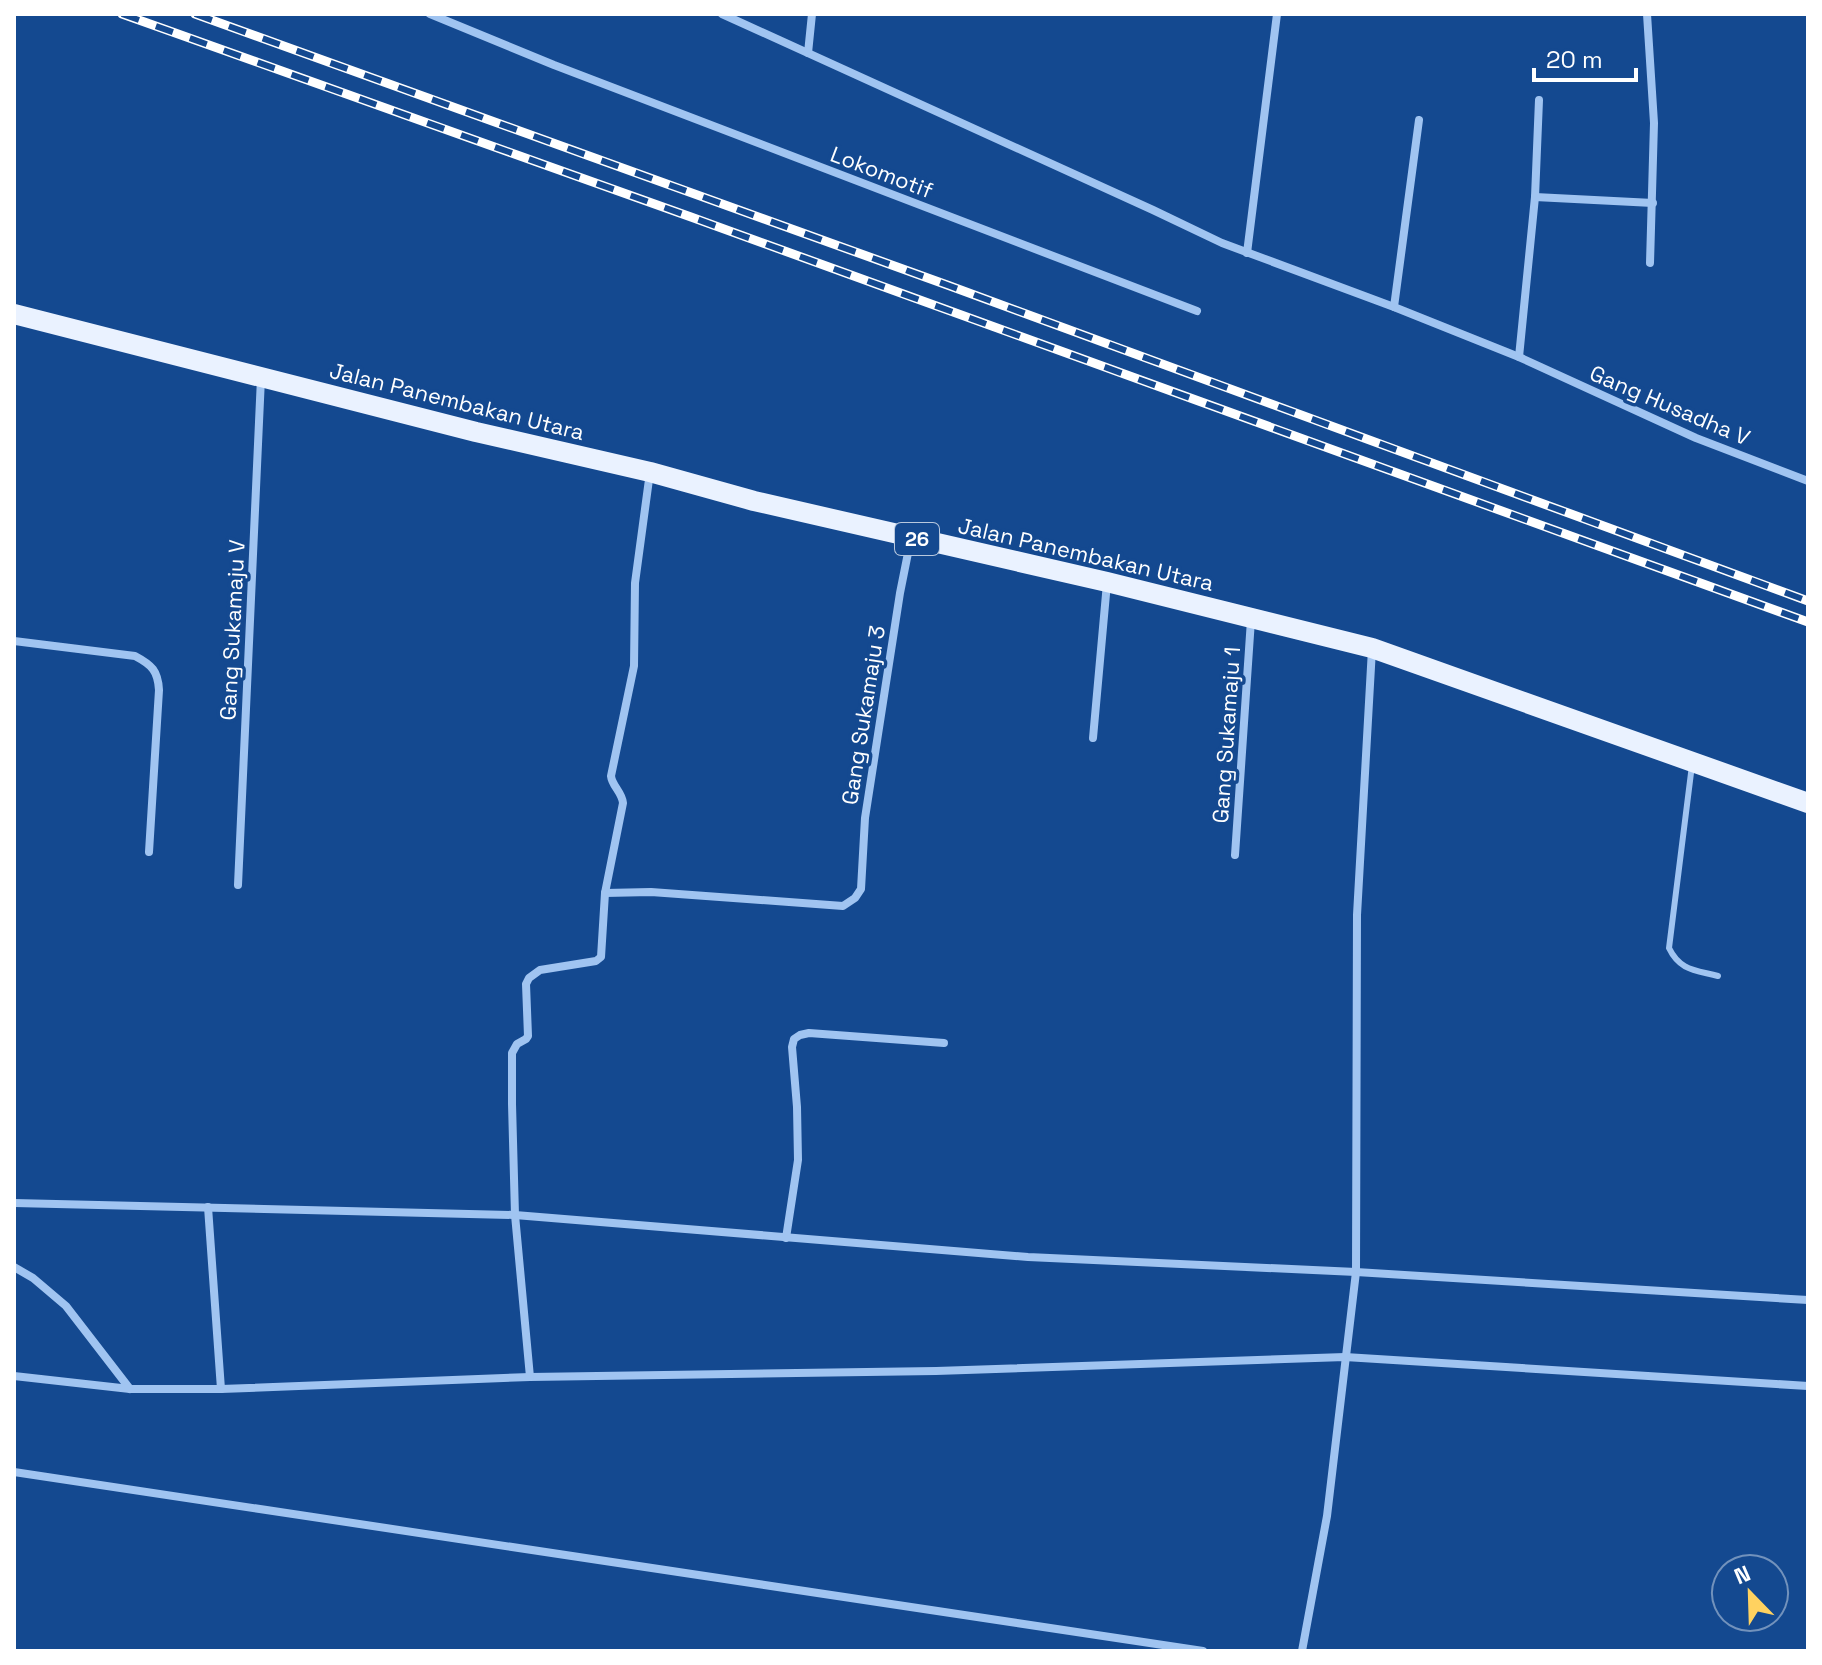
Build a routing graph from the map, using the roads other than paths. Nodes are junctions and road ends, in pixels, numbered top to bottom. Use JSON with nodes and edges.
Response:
{"nodes":[{"id":1,"x":430,"y":14,"type":"edge"},
{"id":2,"x":722,"y":14,"type":"edge"},
{"id":3,"x":812,"y":14,"type":"edge"},
{"id":4,"x":1277,"y":14,"type":"edge"},
{"id":5,"x":1647,"y":14,"type":"edge"},
{"id":6,"x":808,"y":53,"type":"junction"},
{"id":7,"x":1539,"y":100,"type":"dead end"},
{"id":8,"x":1419,"y":120,"type":"dead end"},
{"id":9,"x":1535,"y":197,"type":"junction"},
{"id":10,"x":1653,"y":203,"type":"junction"},
{"id":11,"x":1247,"y":253,"type":"junction"},
{"id":12,"x":1650,"y":263,"type":"dead end"},
{"id":13,"x":1394,"y":307,"type":"junction"},
{"id":14,"x":1197,"y":311,"type":"dead end"},
{"id":15,"x":14,"y":314,"type":"edge"},
{"id":16,"x":1519,"y":357,"type":"junction"},
{"id":17,"x":261,"y":378,"type":"junction"},
{"id":18,"x":650,"y":472,"type":"junction"},
{"id":19,"x":1808,"y":481,"type":"edge"},
{"id":20,"x":911,"y":538,"type":"junction"},
{"id":21,"x":1107,"y":582,"type":"junction"},
{"id":22,"x":1251,"y":618,"type":"junction"},
{"id":23,"x":14,"y":641,"type":"edge"},
{"id":24,"x":1372,"y":648,"type":"junction"},
{"id":25,"x":1093,"y":738,"type":"dead end"},
{"id":26,"x":1693,"y":761,"type":"junction"},
{"id":27,"x":1808,"y":803,"type":"edge"},
{"id":28,"x":149,"y":852,"type":"dead end"},
{"id":29,"x":1235,"y":855,"type":"dead end"},
{"id":30,"x":238,"y":885,"type":"dead end"},
{"id":31,"x":605,"y":893,"type":"junction"},
{"id":32,"x":1718,"y":976,"type":"dead end"},
{"id":33,"x":944,"y":1043,"type":"dead end"},
{"id":34,"x":14,"y":1203,"type":"edge"},
{"id":35,"x":208,"y":1207,"type":"junction"},
{"id":36,"x":515,"y":1215,"type":"junction"},
{"id":37,"x":786,"y":1238,"type":"junction"},
{"id":38,"x":14,"y":1267,"type":"edge"},
{"id":39,"x":1356,"y":1272,"type":"junction"},
{"id":40,"x":1808,"y":1300,"type":"edge"},
{"id":41,"x":1345,"y":1357,"type":"junction"},
{"id":42,"x":14,"y":1376,"type":"edge"},
{"id":43,"x":530,"y":1377,"type":"junction"},
{"id":44,"x":1808,"y":1386,"type":"edge"},
{"id":45,"x":130,"y":1389,"type":"junction"},
{"id":46,"x":221,"y":1389,"type":"junction"},
{"id":47,"x":14,"y":1472,"type":"edge"},
{"id":48,"x":1203,"y":1651,"type":"edge"},
{"id":49,"x":1302,"y":1651,"type":"edge"}],
"edges":[{"from":1,"to":14,"type":"street","name":"Lokomotif"},
{"from":2,"to":6,"type":"street","name":"Gang Husadha V"},
{"from":3,"to":6,"type":"street"},
{"from":4,"to":11,"type":"street"},
{"from":5,"to":10,"type":"street"},
{"from":6,"to":11,"type":"street","name":"Gang Husadha V"},
{"from":7,"to":9,"type":"street"},
{"from":8,"to":13,"type":"street"},
{"from":9,"to":10,"type":"street"},
{"from":9,"to":16,"type":"street"},
{"from":10,"to":12,"type":"street"},
{"from":11,"to":13,"type":"street","name":"Gang Husadha V"},
{"from":13,"to":16,"type":"street","name":"Gang Husadha V"},
{"from":15,"to":17,"type":"main road","name":"Jalan Panembakan Utara","number":"26"},
{"from":16,"to":19,"type":"street","name":"Gang Husadha V"},
{"from":17,"to":18,"type":"main road","name":"Jalan Panembakan Utara","number":"26"},
{"from":17,"to":30,"type":"street","name":"Gang Sukamaju V"},
{"from":18,"to":20,"type":"main road","name":"Jalan Panembakan Utara","number":"26"},
{"from":18,"to":31,"type":"street"},
{"from":20,"to":21,"type":"main road","name":"Jalan Panembakan Utara","number":"26"},
{"from":20,"to":31,"type":"street","name":"Gang Sukamaju 3"},
{"from":21,"to":22,"type":"main road","name":"Jalan Panembakan Utara","number":"26"},
{"from":21,"to":25,"type":"street"},
{"from":22,"to":24,"type":"main road","name":"Jalan Panembakan Utara","number":"26"},
{"from":22,"to":29,"type":"street","name":"Gang Sukamaju 1"},
{"from":23,"to":28,"type":"street"},
{"from":24,"to":26,"type":"main road","name":"Jalan Panembakan Utara","number":"26"},
{"from":24,"to":39,"type":"street"},
{"from":26,"to":27,"type":"main road","name":"Jalan Panembakan Utara","number":"26"},
{"from":26,"to":32,"type":"lane"},
{"from":31,"to":36,"type":"street"},
{"from":33,"to":37,"type":"street"},
{"from":34,"to":35,"type":"street"},
{"from":35,"to":36,"type":"street"},
{"from":35,"to":46,"type":"street"},
{"from":36,"to":37,"type":"street"},
{"from":36,"to":43,"type":"street"},
{"from":37,"to":39,"type":"street"},
{"from":38,"to":45,"type":"street"},
{"from":39,"to":40,"type":"street"},
{"from":39,"to":41,"type":"street"},
{"from":41,"to":43,"type":"street"},
{"from":41,"to":44,"type":"street"},
{"from":41,"to":49,"type":"street"},
{"from":42,"to":45,"type":"street"},
{"from":43,"to":46,"type":"street"},
{"from":45,"to":46,"type":"street"},
{"from":47,"to":48,"type":"street"}]}
